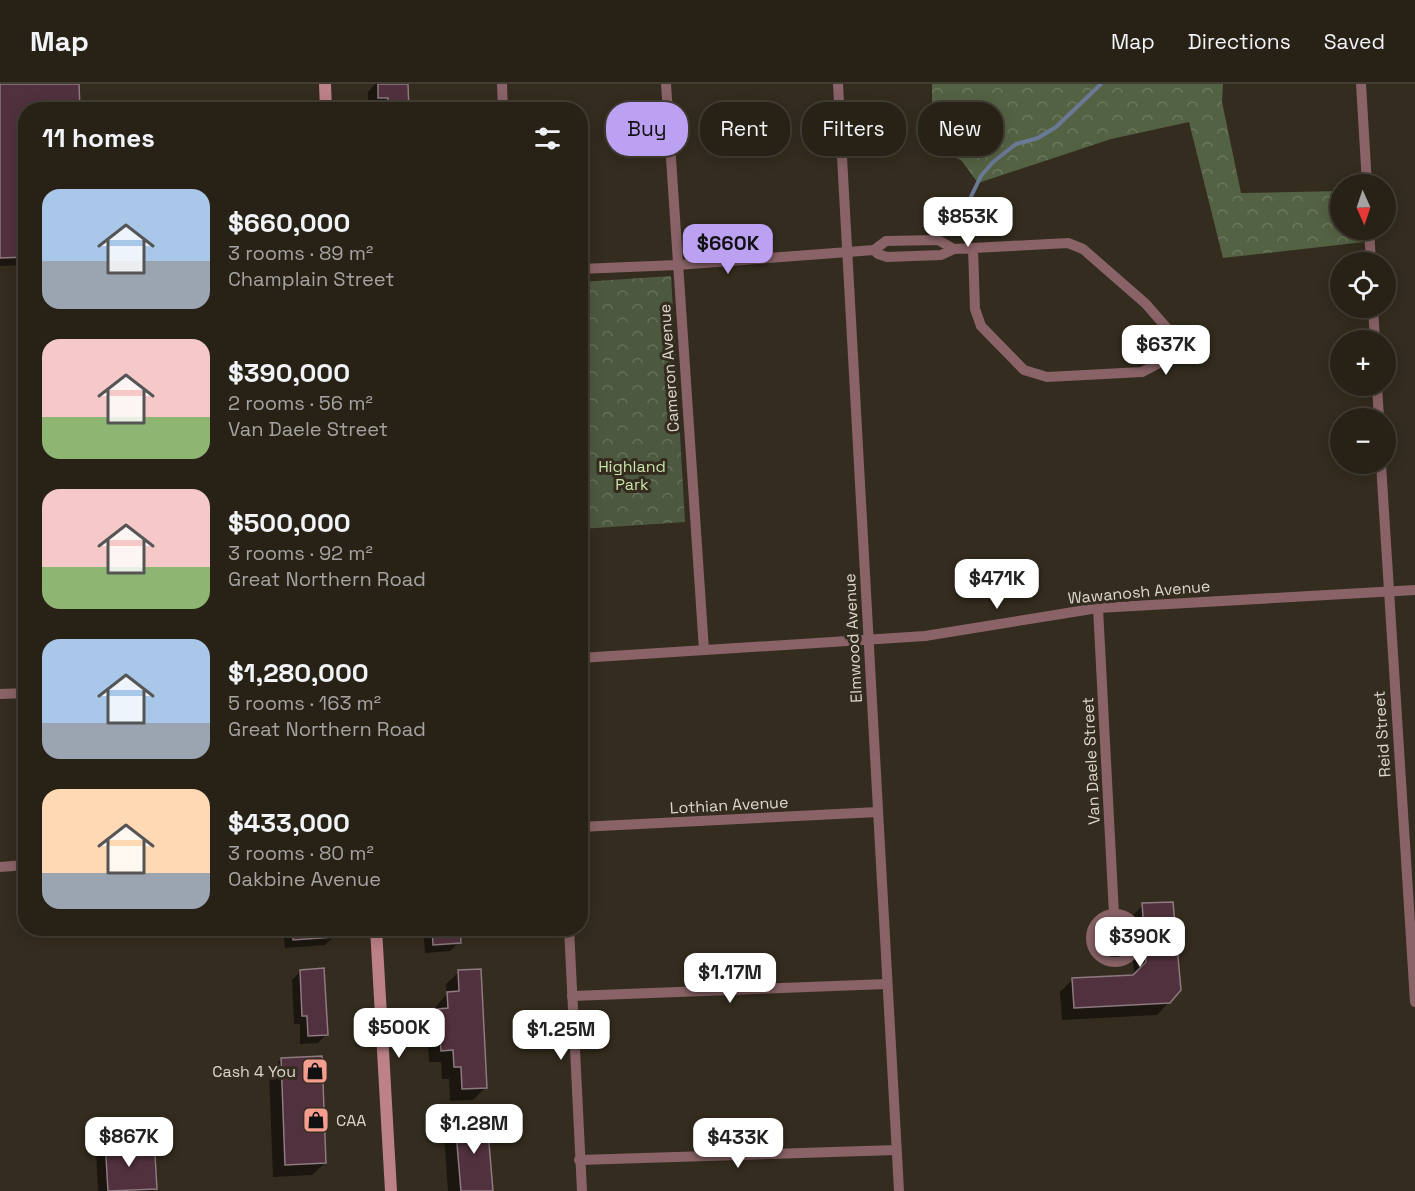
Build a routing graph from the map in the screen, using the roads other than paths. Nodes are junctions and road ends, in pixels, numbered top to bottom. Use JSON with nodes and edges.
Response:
{"nodes":[{"id":1,"x":325,"y":84,"type":"edge"},
{"id":2,"x":502,"y":84,"type":"edge"},
{"id":3,"x":666,"y":84,"type":"edge"},
{"id":4,"x":838,"y":84,"type":"edge"},
{"id":5,"x":1361,"y":84,"type":"edge"},
{"id":6,"x":326,"y":102,"type":"edge"},
{"id":7,"x":503,"y":102,"type":"edge"},
{"id":8,"x":1366,"y":174,"type":"edge"},
{"id":9,"x":973,"y":248,"type":"junction"},
{"id":10,"x":954,"y":249,"type":"junction"},
{"id":11,"x":874,"y":250,"type":"junction"},
{"id":12,"x":848,"y":252,"type":"junction"},
{"id":13,"x":677,"y":265,"type":"junction"},
{"id":14,"x":588,"y":269,"type":"edge"},
{"id":15,"x":1382,"y":474,"type":"edge"},
{"id":16,"x":1415,"y":590,"type":"edge"},
{"id":17,"x":1388,"y":591,"type":"junction"},
{"id":18,"x":1098,"y":608,"type":"junction"},
{"id":19,"x":868,"y":639,"type":"junction"},
{"id":20,"x":704,"y":650,"type":"junction"},
{"id":21,"x":588,"y":657,"type":"edge"},
{"id":22,"x":18,"y":693,"type":"edge"},
{"id":23,"x":0,"y":694,"type":"edge"},
{"id":24,"x":878,"y":813,"type":"junction"},
{"id":25,"x":588,"y":827,"type":"edge"},
{"id":26,"x":18,"y":866,"type":"edge"},
{"id":27,"x":0,"y":867,"type":"edge"},
{"id":28,"x":1114,"y":914,"type":"junction"},
{"id":29,"x":376,"y":936,"type":"edge"},
{"id":30,"x":569,"y":936,"type":"edge"},
{"id":31,"x":887,"y":984,"type":"junction"},
{"id":32,"x":572,"y":996,"type":"junction"},
{"id":33,"x":1415,"y":1002,"type":"edge"},
{"id":34,"x":896,"y":1150,"type":"junction"},
{"id":35,"x":579,"y":1160,"type":"junction"},
{"id":36,"x":391,"y":1191,"type":"edge"},
{"id":37,"x":582,"y":1191,"type":"edge"},
{"id":38,"x":899,"y":1191,"type":"edge"}],
"edges":[{"from":1,"to":6,"type":"main road"},
{"from":2,"to":7,"type":"street"},
{"from":3,"to":13,"type":"street","name":"Cameron Avenue"},
{"from":4,"to":12,"type":"street","name":"Elmwood Avenue"},
{"from":5,"to":8,"type":"street"},
{"from":9,"to":9,"type":"street"},
{"from":9,"to":10,"type":"street"},
{"from":10,"to":11,"type":"street"},
{"from":10,"to":11,"type":"street"},
{"from":11,"to":12,"type":"street"},
{"from":12,"to":13,"type":"street"},
{"from":12,"to":19,"type":"street","name":"Elmwood Avenue"},
{"from":13,"to":14,"type":"street"},
{"from":13,"to":20,"type":"street","name":"Cameron Avenue"},
{"from":15,"to":17,"type":"street","name":"Reid Street"},
{"from":16,"to":17,"type":"street","name":"Wawanosh Avenue"},
{"from":17,"to":18,"type":"street","name":"Wawanosh Avenue"},
{"from":17,"to":33,"type":"street","name":"Reid Street"},
{"from":18,"to":19,"type":"street","name":"Wawanosh Avenue"},
{"from":18,"to":28,"type":"street","name":"Van Daele Street"},
{"from":19,"to":20,"type":"street","name":"Wawanosh Avenue"},
{"from":19,"to":24,"type":"street","name":"Elmwood Avenue"},
{"from":20,"to":21,"type":"street","name":"Wawanosh Avenue"},
{"from":22,"to":23,"type":"street"},
{"from":24,"to":25,"type":"street","name":"Lothian Avenue"},
{"from":24,"to":31,"type":"street","name":"Elmwood Avenue"},
{"from":26,"to":27,"type":"street"},
{"from":28,"to":28,"type":"street"},
{"from":29,"to":36,"type":"main road"},
{"from":30,"to":32,"type":"street"},
{"from":31,"to":32,"type":"street"},
{"from":31,"to":34,"type":"street","name":"Elmwood Avenue"},
{"from":32,"to":35,"type":"street"},
{"from":34,"to":35,"type":"street"},
{"from":34,"to":38,"type":"street","name":"Elmwood Avenue"},
{"from":35,"to":37,"type":"street"}]}
